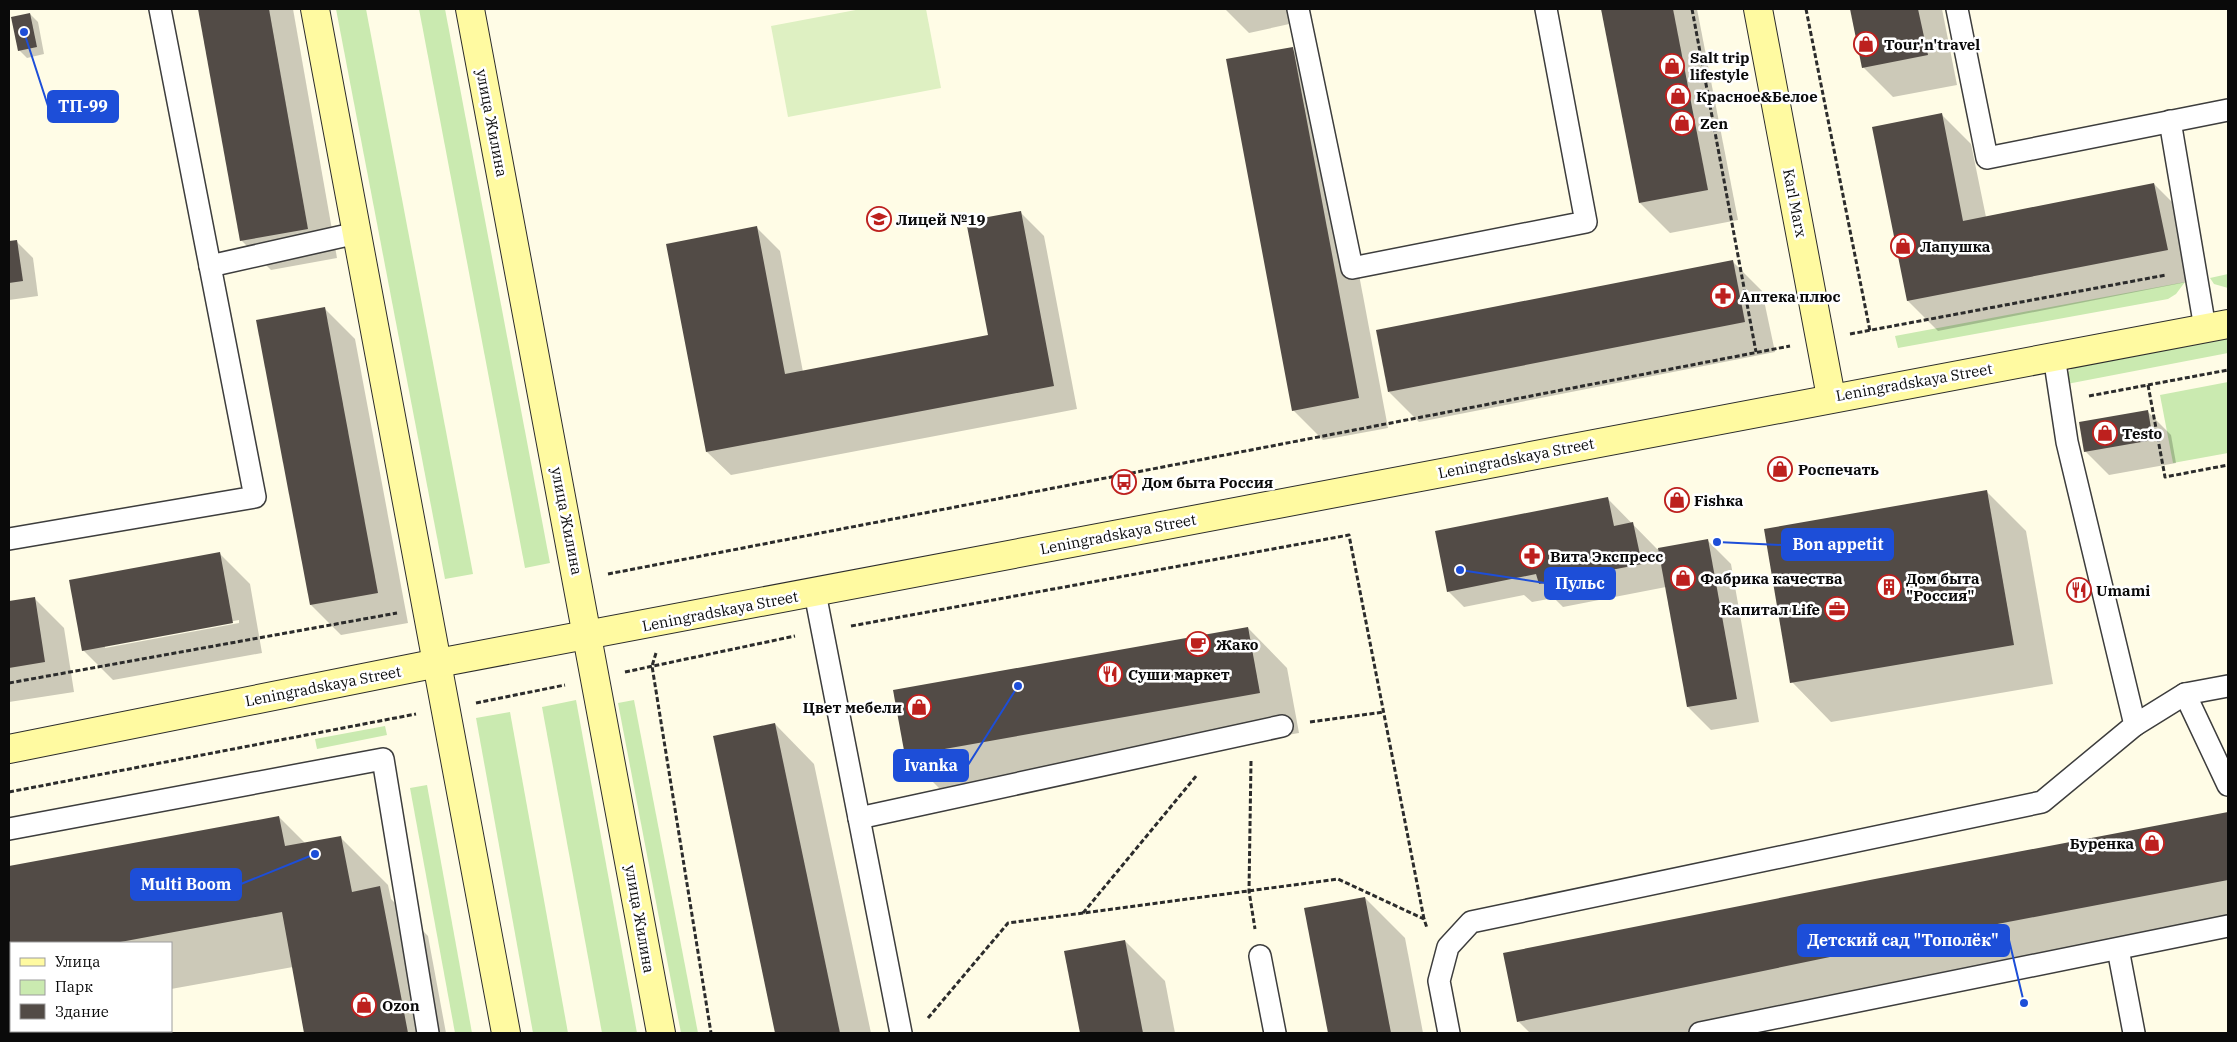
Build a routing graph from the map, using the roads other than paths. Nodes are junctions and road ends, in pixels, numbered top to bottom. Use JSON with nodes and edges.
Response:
{"nodes":[{"id":1,"x":160,"y":9,"type":"edge"},
{"id":2,"x":315,"y":9,"type":"edge"},
{"id":3,"x":470,"y":9,"type":"edge"},
{"id":4,"x":1298,"y":9,"type":"edge"},
{"id":5,"x":1546,"y":9,"type":"edge"},
{"id":6,"x":1758,"y":9,"type":"edge"},
{"id":7,"x":1958,"y":9,"type":"edge"},
{"id":8,"x":2228,"y":110,"type":"edge"},
{"id":9,"x":2170,"y":121,"type":"junction"},
{"id":10,"x":357,"y":233,"type":"junction"},
{"id":11,"x":210,"y":266,"type":"junction"},
{"id":12,"x":2217,"y":326,"type":"edge"},
{"id":13,"x":2054,"y":356,"type":"junction"},
{"id":14,"x":1831,"y":397,"type":"junction"},
{"id":15,"x":9,"y":539,"type":"edge"},
{"id":16,"x":815,"y":593,"type":"junction"},
{"id":17,"x":588,"y":636,"type":"junction"},
{"id":18,"x":438,"y":663,"type":"junction"},
{"id":19,"x":2228,"y":686,"type":"edge"},
{"id":20,"x":2185,"y":694,"type":"junction"},
{"id":21,"x":2135,"y":725,"type":"junction"},
{"id":22,"x":1282,"y":726,"type":"road end"},
{"id":23,"x":9,"y":749,"type":"edge"},
{"id":24,"x":2228,"y":785,"type":"edge"},
{"id":25,"x":859,"y":818,"type":"junction"},
{"id":26,"x":9,"y":825,"type":"edge"},
{"id":27,"x":2228,"y":926,"type":"edge"},
{"id":28,"x":2118,"y":949,"type":"junction"},
{"id":29,"x":1260,"y":956,"type":"road end"},
{"id":30,"x":428,"y":1033,"type":"edge"},
{"id":31,"x":506,"y":1033,"type":"edge"},
{"id":32,"x":661,"y":1033,"type":"edge"},
{"id":33,"x":901,"y":1033,"type":"edge"},
{"id":34,"x":1275,"y":1033,"type":"edge"},
{"id":35,"x":1449,"y":1033,"type":"edge"},
{"id":36,"x":1700,"y":1033,"type":"edge"},
{"id":37,"x":2134,"y":1033,"type":"edge"}],
"edges":[{"from":1,"to":11,"type":"lane"},
{"from":2,"to":10,"type":"street"},
{"from":3,"to":17,"type":"street","name":"улица Жилина"},
{"from":4,"to":5,"type":"lane"},
{"from":6,"to":14,"type":"street","name":"Karl Marx"},
{"from":7,"to":9,"type":"lane"},
{"from":8,"to":9,"type":"lane"},
{"from":9,"to":12,"type":"lane"},
{"from":10,"to":11,"type":"lane"},
{"from":10,"to":18,"type":"street"},
{"from":11,"to":15,"type":"lane"},
{"from":12,"to":13,"type":"street","name":"Leningradskaya Street"},
{"from":13,"to":14,"type":"street","name":"Leningradskaya Street"},
{"from":13,"to":21,"type":"lane"},
{"from":14,"to":16,"type":"street","name":"Leningradskaya Street"},
{"from":16,"to":17,"type":"street","name":"Leningradskaya Street"},
{"from":16,"to":25,"type":"lane"},
{"from":17,"to":18,"type":"street","name":"Leningradskaya Street"},
{"from":17,"to":32,"type":"street","name":"улица Жилина"},
{"from":18,"to":23,"type":"street","name":"Leningradskaya Street"},
{"from":18,"to":31,"type":"street"},
{"from":19,"to":20,"type":"lane"},
{"from":20,"to":21,"type":"lane"},
{"from":20,"to":24,"type":"lane"},
{"from":21,"to":35,"type":"lane"},
{"from":22,"to":25,"type":"lane"},
{"from":25,"to":33,"type":"lane"},
{"from":26,"to":30,"type":"lane"},
{"from":27,"to":28,"type":"lane"},
{"from":28,"to":36,"type":"lane"},
{"from":28,"to":37,"type":"lane"},
{"from":29,"to":34,"type":"lane"}]}
